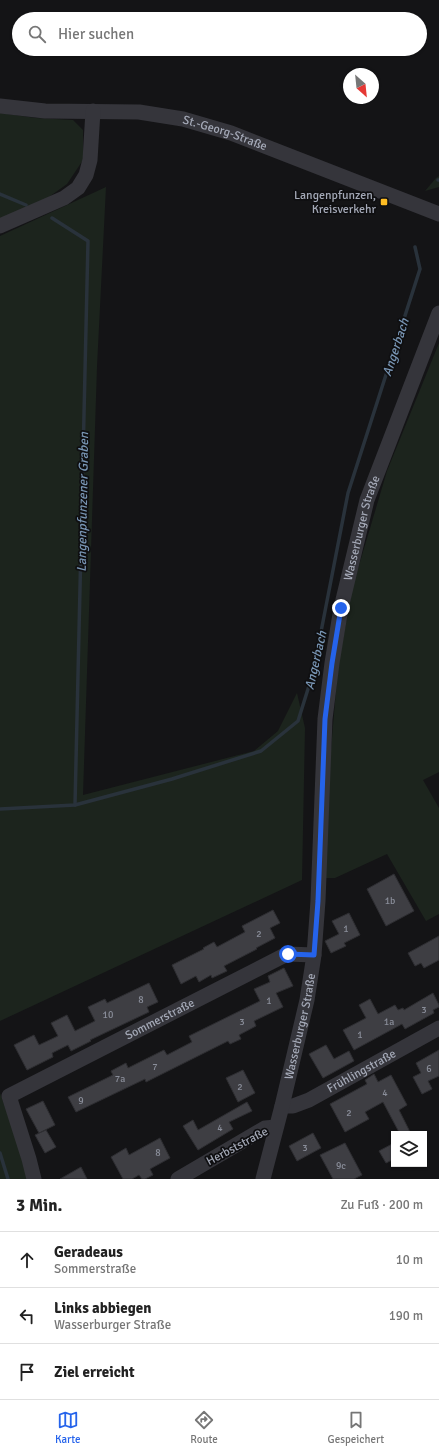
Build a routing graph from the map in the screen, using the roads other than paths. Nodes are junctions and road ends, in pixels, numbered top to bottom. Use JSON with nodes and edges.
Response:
{"nodes":[{"id":1,"x":0,"y":106,"type":"edge"},
{"id":2,"x":92,"y":112,"type":"junction"},
{"id":3,"x":439,"y":214,"type":"edge"},
{"id":4,"x":0,"y":226,"type":"edge"},
{"id":5,"x":439,"y":313,"type":"edge"},
{"id":6,"x":314,"y":955,"type":"junction"},
{"id":7,"x":439,"y":1028,"type":"edge"},
{"id":8,"x":282,"y":1106,"type":"junction"},
{"id":9,"x":276,"y":1128,"type":"junction"},
{"id":10,"x":34,"y":1179,"type":"edge"},
{"id":11,"x":178,"y":1179,"type":"edge"},
{"id":12,"x":263,"y":1179,"type":"edge"}],
"edges":[{"from":1,"to":2,"type":"street","name":"St.-Georg-Straße"},
{"from":2,"to":3,"type":"street","name":"St.-Georg-Straße"},
{"from":2,"to":4,"type":"street"},
{"from":5,"to":6,"type":"street","name":"Wasserburger Straße"},
{"from":6,"to":8,"type":"street","name":"Wasserburger Straße"},
{"from":6,"to":10,"type":"street","name":"Sommerstraße"},
{"from":7,"to":8,"type":"street","name":"Frühlingstraße"},
{"from":8,"to":9,"type":"street","name":"Wasserburger Straße"},
{"from":9,"to":11,"type":"street","name":"Herbststraße"},
{"from":9,"to":12,"type":"street","name":"Wasserburger Straße"}]}
